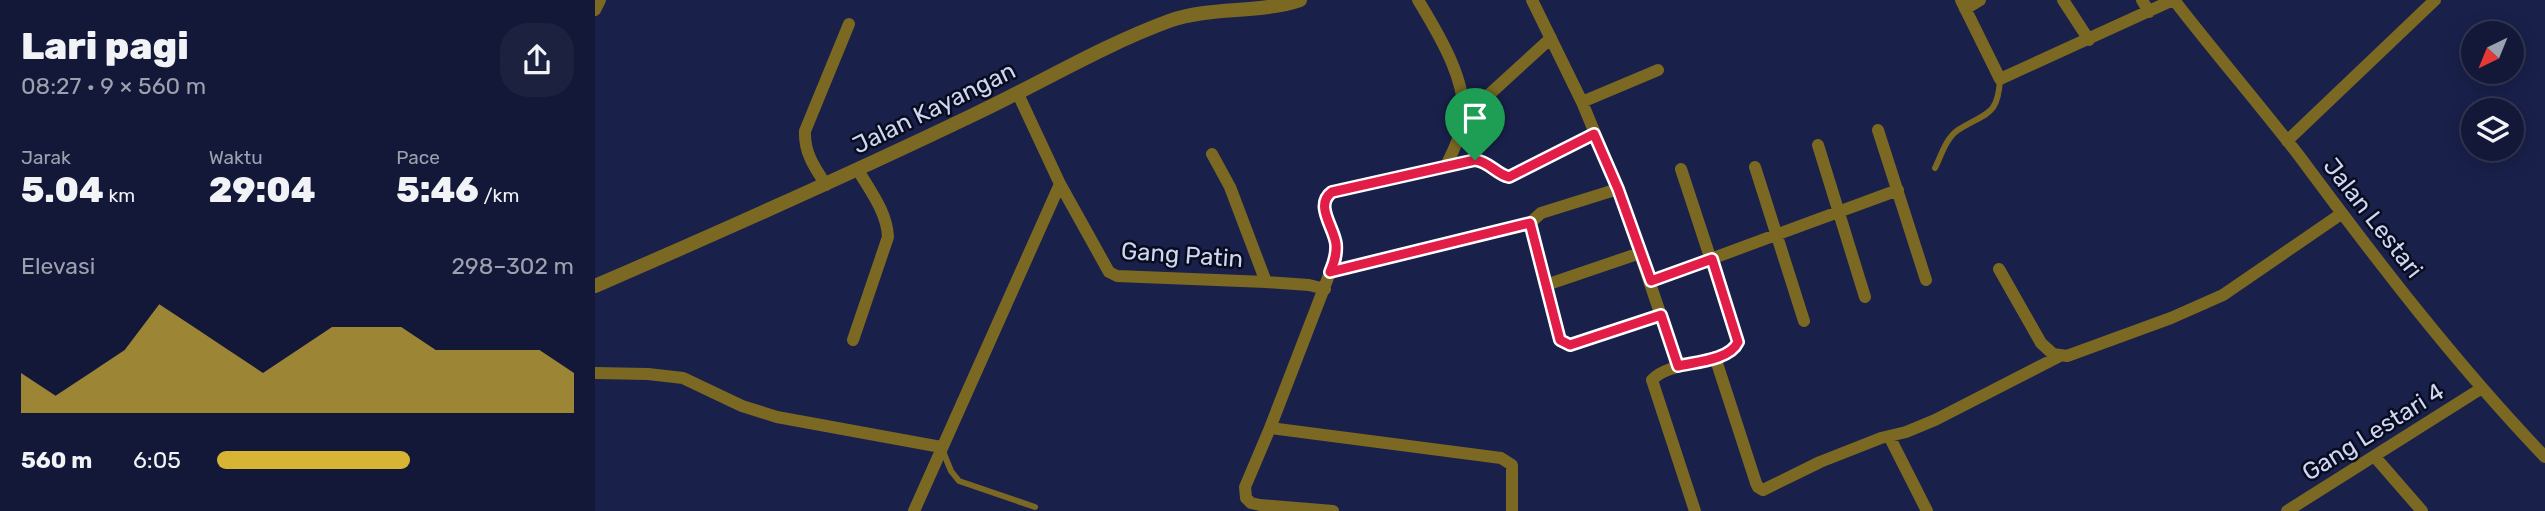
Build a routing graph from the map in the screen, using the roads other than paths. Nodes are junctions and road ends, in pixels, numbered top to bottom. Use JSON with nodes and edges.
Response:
{"nodes":[{"id":1,"x":600,"y":0,"type":"edge"},
{"id":2,"x":1300,"y":0,"type":"edge"},
{"id":3,"x":1418,"y":0,"type":"edge"},
{"id":4,"x":1532,"y":0,"type":"edge"},
{"id":5,"x":1980,"y":0,"type":"edge"},
{"id":6,"x":2063,"y":0,"type":"edge"},
{"id":7,"x":2142,"y":0,"type":"edge"},
{"id":8,"x":2173,"y":0,"type":"edge"},
{"id":9,"x":2435,"y":0,"type":"edge"},
{"id":10,"x":1963,"y":4,"type":"edge"},
{"id":11,"x":1206,"y":7,"type":"edge"},
{"id":12,"x":595,"y":10,"type":"edge"},
{"id":13,"x":2149,"y":12,"type":"junction"},
{"id":14,"x":849,"y":24,"type":"dead end"},
{"id":15,"x":1551,"y":38,"type":"junction"},
{"id":16,"x":2089,"y":40,"type":"junction"},
{"id":17,"x":1658,"y":70,"type":"dead end"},
{"id":18,"x":2000,"y":79,"type":"junction"},
{"id":19,"x":1018,"y":94,"type":"junction"},
{"id":20,"x":1482,"y":101,"type":"dead end"},
{"id":21,"x":1582,"y":102,"type":"junction"},
{"id":22,"x":1878,"y":130,"type":"dead end"},
{"id":23,"x":1594,"y":134,"type":"junction"},
{"id":24,"x":2287,"y":141,"type":"junction"},
{"id":25,"x":1818,"y":145,"type":"dead end"},
{"id":26,"x":1212,"y":154,"type":"dead end"},
{"id":27,"x":1446,"y":166,"type":"junction"},
{"id":28,"x":1755,"y":167,"type":"dead end"},
{"id":29,"x":1935,"y":168,"type":"dead end"},
{"id":30,"x":1681,"y":169,"type":"dead end"},
{"id":31,"x":858,"y":170,"type":"junction"},
{"id":32,"x":1060,"y":184,"type":"junction"},
{"id":33,"x":826,"y":185,"type":"junction"},
{"id":34,"x":1618,"y":189,"type":"junction"},
{"id":35,"x":1898,"y":190,"type":"junction"},
{"id":36,"x":1838,"y":212,"type":"junction"},
{"id":37,"x":2341,"y":214,"type":"junction"},
{"id":38,"x":1530,"y":223,"type":"junction"},
{"id":39,"x":1775,"y":235,"type":"junction"},
{"id":40,"x":1640,"y":253,"type":"junction"},
{"id":41,"x":1712,"y":259,"type":"junction"},
{"id":42,"x":1999,"y":269,"type":"dead end"},
{"id":43,"x":1330,"y":272,"type":"junction"},
{"id":44,"x":1926,"y":280,"type":"dead end"},
{"id":45,"x":1651,"y":281,"type":"junction"},
{"id":46,"x":1265,"y":282,"type":"junction"},
{"id":47,"x":1546,"y":285,"type":"junction"},
{"id":48,"x":595,"y":286,"type":"edge"},
{"id":49,"x":1325,"y":289,"type":"junction"},
{"id":50,"x":1865,"y":297,"type":"dead end"},
{"id":51,"x":1661,"y":315,"type":"junction"},
{"id":52,"x":1804,"y":321,"type":"dead end"},
{"id":53,"x":853,"y":340,"type":"dead end"},
{"id":54,"x":2060,"y":356,"type":"junction"},
{"id":55,"x":1715,"y":357,"type":"junction"},
{"id":56,"x":1678,"y":366,"type":"junction"},
{"id":57,"x":595,"y":373,"type":"edge"},
{"id":58,"x":2481,"y":388,"type":"junction"},
{"id":59,"x":1270,"y":428,"type":"junction"},
{"id":60,"x":1889,"y":436,"type":"junction"},
{"id":61,"x":941,"y":447,"type":"junction"},
{"id":62,"x":2375,"y":457,"type":"junction"},
{"id":63,"x":2545,"y":457,"type":"edge"},
{"id":64,"x":1035,"y":507,"type":"dead end"},
{"id":65,"x":913,"y":511,"type":"edge"},
{"id":66,"x":1333,"y":511,"type":"edge"},
{"id":67,"x":1513,"y":511,"type":"edge"},
{"id":68,"x":1695,"y":511,"type":"edge"},
{"id":69,"x":1927,"y":511,"type":"edge"},
{"id":70,"x":2287,"y":511,"type":"edge"},
{"id":71,"x":2423,"y":511,"type":"edge"}],
"edges":[{"from":1,"to":12,"type":"street"},
{"from":2,"to":11,"type":"street","name":"Jalan Kayangan"},
{"from":3,"to":27,"type":"street"},
{"from":4,"to":15,"type":"street"},
{"from":5,"to":10,"type":"street"},
{"from":6,"to":16,"type":"street"},
{"from":7,"to":13,"type":"street"},
{"from":8,"to":13,"type":"street"},
{"from":8,"to":24,"type":"street","name":"Jalan Lestari"},
{"from":9,"to":24,"type":"street"},
{"from":10,"to":18,"type":"street"},
{"from":11,"to":19,"type":"street","name":"Jalan Kayangan"},
{"from":13,"to":16,"type":"street"},
{"from":14,"to":33,"type":"street"},
{"from":15,"to":20,"type":"street"},
{"from":15,"to":21,"type":"street"},
{"from":16,"to":18,"type":"street"},
{"from":17,"to":21,"type":"street"},
{"from":18,"to":29,"type":"lane"},
{"from":19,"to":31,"type":"street","name":"Jalan Kayangan"},
{"from":19,"to":32,"type":"street","name":"Gang Patin"},
{"from":21,"to":23,"type":"street"},
{"from":22,"to":35,"type":"street"},
{"from":23,"to":27,"type":"street"},
{"from":23,"to":34,"type":"street"},
{"from":24,"to":37,"type":"street","name":"Jalan Lestari"},
{"from":25,"to":36,"type":"street"},
{"from":26,"to":46,"type":"street"},
{"from":27,"to":43,"type":"street"},
{"from":28,"to":39,"type":"street"},
{"from":30,"to":41,"type":"street"},
{"from":31,"to":33,"type":"street","name":"Jalan Kayangan"},
{"from":31,"to":53,"type":"street"},
{"from":32,"to":46,"type":"street","name":"Gang Patin"},
{"from":32,"to":61,"type":"street"},
{"from":33,"to":48,"type":"street","name":"Jalan Kayangan"},
{"from":34,"to":38,"type":"street"},
{"from":34,"to":40,"type":"street"},
{"from":35,"to":36,"type":"street"},
{"from":35,"to":44,"type":"street"},
{"from":36,"to":39,"type":"street"},
{"from":36,"to":50,"type":"street"},
{"from":37,"to":54,"type":"street"},
{"from":37,"to":58,"type":"street","name":"Jalan Lestari"},
{"from":38,"to":43,"type":"street"},
{"from":38,"to":47,"type":"street"},
{"from":39,"to":41,"type":"street"},
{"from":39,"to":52,"type":"street"},
{"from":40,"to":45,"type":"street"},
{"from":40,"to":47,"type":"street"},
{"from":41,"to":45,"type":"street"},
{"from":41,"to":55,"type":"street"},
{"from":42,"to":54,"type":"street"},
{"from":43,"to":49,"type":"street"},
{"from":45,"to":51,"type":"street"},
{"from":46,"to":49,"type":"street","name":"Gang Patin"},
{"from":47,"to":51,"type":"street"},
{"from":49,"to":59,"type":"street"},
{"from":51,"to":56,"type":"street"},
{"from":54,"to":60,"type":"street"},
{"from":55,"to":56,"type":"street"},
{"from":55,"to":60,"type":"street"},
{"from":56,"to":68,"type":"street"},
{"from":57,"to":61,"type":"street"},
{"from":58,"to":62,"type":"street","name":"Gang Lestari 4"},
{"from":58,"to":63,"type":"street","name":"Jalan Lestari"},
{"from":59,"to":66,"type":"street"},
{"from":59,"to":67,"type":"street"},
{"from":60,"to":69,"type":"street"},
{"from":61,"to":64,"type":"lane"},
{"from":61,"to":65,"type":"street"},
{"from":62,"to":70,"type":"street","name":"Gang Lestari 4"},
{"from":62,"to":71,"type":"street"}]}
